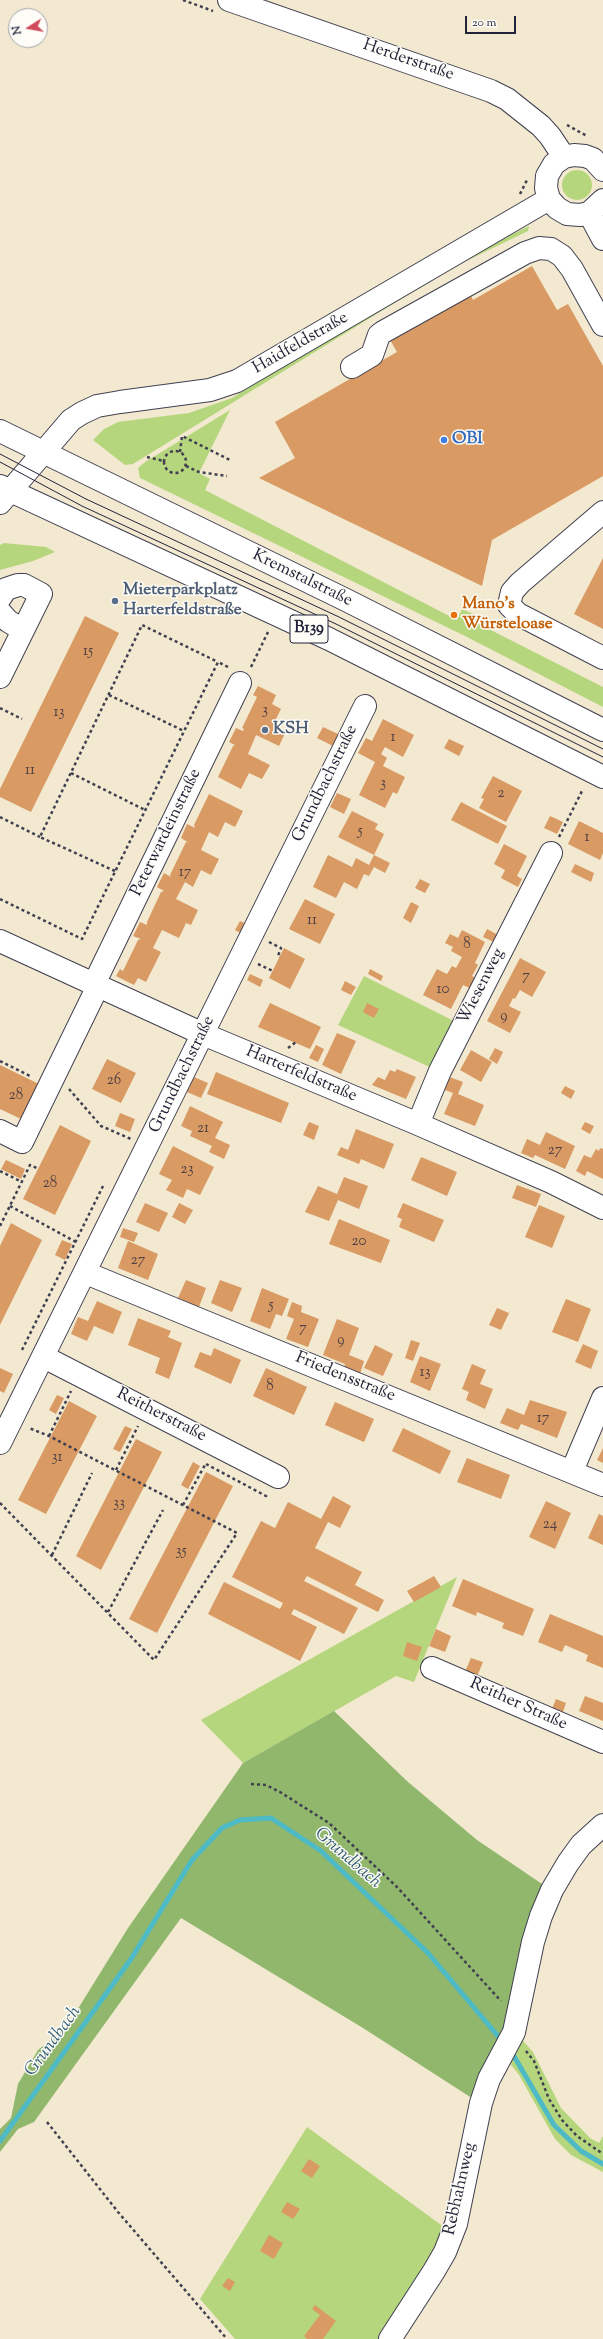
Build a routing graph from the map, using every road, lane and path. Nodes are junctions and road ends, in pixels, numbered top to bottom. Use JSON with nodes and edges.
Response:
{"nodes":[{"id":1,"x":183,"y":0,"type":"edge"},
{"id":2,"x":222,"y":6,"type":"edge"},
{"id":3,"x":564,"y":157,"type":"junction"},
{"id":4,"x":603,"y":170,"type":"edge"},
{"id":5,"x":532,"y":174,"type":"dead end"},
{"id":6,"x":519,"y":192,"type":"dead end"},
{"id":7,"x":549,"y":199,"type":"junction"},
{"id":8,"x":596,"y":207,"type":"edge"},
{"id":9,"x":603,"y":239,"type":"edge"},
{"id":10,"x":603,"y":325,"type":"edge"},
{"id":11,"x":352,"y":367,"type":"dead end"},
{"id":12,"x":0,"y":431,"type":"edge"},
{"id":13,"x":44,"y":452,"type":"junction"},
{"id":14,"x":180,"y":452,"type":"junction"},
{"id":15,"x":147,"y":457,"type":"dead end"},
{"id":16,"x":164,"y":461,"type":"junction"},
{"id":17,"x":232,"y":461,"type":"dead end"},
{"id":18,"x":186,"y":466,"type":"junction"},
{"id":19,"x":227,"y":476,"type":"dead end"},
{"id":20,"x":3,"y":494,"type":"edge"},
{"id":21,"x":603,"y":512,"type":"edge"},
{"id":22,"x":0,"y":598,"type":"edge"},
{"id":23,"x":0,"y":612,"type":"edge"},
{"id":24,"x":23,"y":630,"type":"junction"},
{"id":25,"x":268,"y":632,"type":"dead end"},
{"id":26,"x":603,"y":658,"type":"edge"},
{"id":27,"x":218,"y":662,"type":"junction"},
{"id":28,"x":242,"y":674,"type":"junction"},
{"id":29,"x":0,"y":677,"type":"edge"},
{"id":30,"x":109,"y":695,"type":"junction"},
{"id":31,"x":365,"y":706,"type":"dead end"},
{"id":32,"x":0,"y":708,"type":"edge"},
{"id":33,"x":22,"y":719,"type":"dead end"},
{"id":34,"x":184,"y":730,"type":"junction"},
{"id":35,"x":603,"y":730,"type":"edge"},
{"id":36,"x":71,"y":773,"type":"junction"},
{"id":37,"x":603,"y":777,"type":"edge"},
{"id":38,"x":582,"y":791,"type":"dead end"},
{"id":39,"x":145,"y":810,"type":"junction"},
{"id":40,"x":0,"y":817,"type":"edge"},
{"id":41,"x":40,"y":837,"type":"junction"},
{"id":42,"x":551,"y":852,"type":"joint"},
{"id":43,"x":115,"y":871,"type":"junction"},
{"id":44,"x":0,"y":899,"type":"edge"},
{"id":45,"x":0,"y":941,"type":"edge"},
{"id":46,"x":96,"y":985,"type":"junction"},
{"id":47,"x":203,"y":1034,"type":"junction"},
{"id":48,"x":0,"y":1061,"type":"edge"},
{"id":49,"x":52,"y":1080,"type":"junction"},
{"id":50,"x":418,"y":1124,"type":"junction"},
{"id":51,"x":0,"y":1131,"type":"edge"},
{"id":52,"x":148,"y":1146,"type":"junction"},
{"id":53,"x":39,"y":1169,"type":"dead end"},
{"id":54,"x":0,"y":1171,"type":"edge"},
{"id":55,"x":22,"y":1182,"type":"junction"},
{"id":56,"x":10,"y":1206,"type":"junction"},
{"id":57,"x":603,"y":1208,"type":"edge"},
{"id":58,"x":0,"y":1226,"type":"edge"},
{"id":59,"x":96,"y":1252,"type":"junction"},
{"id":60,"x":86,"y":1273,"type":"junction"},
{"id":61,"x":44,"y":1357,"type":"junction"},
{"id":62,"x":79,"y":1374,"type":"junction"},
{"id":63,"x":603,"y":1398,"type":"edge"},
{"id":64,"x":147,"y":1409,"type":"junction"},
{"id":65,"x":11,"y":1420,"type":"junction"},
{"id":66,"x":49,"y":1436,"type":"junction"},
{"id":67,"x":0,"y":1443,"type":"edge"},
{"id":68,"x":216,"y":1445,"type":"junction"},
{"id":69,"x":116,"y":1470,"type":"junction"},
{"id":70,"x":572,"y":1471,"type":"junction"},
{"id":71,"x":92,"y":1473,"type":"dead end"},
{"id":72,"x":278,"y":1477,"type":"dead end"},
{"id":73,"x":603,"y":1485,"type":"edge"},
{"id":74,"x":0,"y":1503,"type":"edge"},
{"id":75,"x":184,"y":1506,"type":"junction"},
{"id":76,"x":162,"y":1510,"type":"dead end"},
{"id":77,"x":52,"y":1556,"type":"junction"},
{"id":78,"x":108,"y":1612,"type":"junction"},
{"id":79,"x":432,"y":1668,"type":"dead end"},
{"id":80,"x":603,"y":1742,"type":"edge"},
{"id":81,"x":251,"y":1784,"type":"dead end"},
{"id":82,"x":603,"y":1825,"type":"edge"},
{"id":83,"x":510,"y":2037,"type":"junction"},
{"id":84,"x":47,"y":2122,"type":"dead end"},
{"id":85,"x":603,"y":2154,"type":"edge"},
{"id":86,"x":227,"y":2339,"type":"edge"},
{"id":87,"x":390,"y":2339,"type":"edge"}],
"edges":[{"from":1,"to":2,"type":"path"},
{"from":2,"to":3,"type":"street","name":"Herderstraße"},
{"from":3,"to":4,"type":"street"},
{"from":3,"to":7,"type":"street"},
{"from":5,"to":6,"type":"path"},
{"from":7,"to":8,"type":"street"},
{"from":7,"to":13,"type":"street","name":"Haidfeldstraße"},
{"from":8,"to":9,"type":"street"},
{"from":10,"to":11,"type":"street"},
{"from":12,"to":13,"type":"street","name":"Kremstalstraße","number":"B139"},
{"from":13,"to":20,"type":"street","name":"Haidfeldstraße"},
{"from":13,"to":35,"type":"street","name":"Kremstalstraße","number":"B139"},
{"from":14,"to":16,"type":"path"},
{"from":14,"to":17,"type":"path"},
{"from":14,"to":18,"type":"path"},
{"from":15,"to":16,"type":"path"},
{"from":16,"to":18,"type":"path"},
{"from":18,"to":19,"type":"path"},
{"from":20,"to":37,"type":"street","number":"B139"},
{"from":21,"to":26,"type":"street"},
{"from":22,"to":24,"type":"street"},
{"from":23,"to":24,"type":"street"},
{"from":24,"to":29,"type":"street"},
{"from":25,"to":28,"type":"path"},
{"from":27,"to":28,"type":"path"},
{"from":27,"to":30,"type":"path"},
{"from":27,"to":34,"type":"path"},
{"from":28,"to":46,"type":"street","name":"Peterwardeinstraße"},
{"from":30,"to":34,"type":"path"},
{"from":30,"to":36,"type":"path"},
{"from":31,"to":47,"type":"street","name":"Grundbachstraße"},
{"from":32,"to":33,"type":"path"},
{"from":34,"to":39,"type":"path"},
{"from":36,"to":39,"type":"path"},
{"from":36,"to":41,"type":"path"},
{"from":38,"to":42,"type":"path"},
{"from":39,"to":43,"type":"path"},
{"from":40,"to":41,"type":"path"},
{"from":41,"to":43,"type":"path"},
{"from":42,"to":50,"type":"street","name":"Wiesenweg"},
{"from":43,"to":44,"type":"path"},
{"from":45,"to":46,"type":"street","name":"Harterfeldstraße"},
{"from":46,"to":47,"type":"street","name":"Harterfeldstraße"},
{"from":46,"to":49,"type":"street","name":"Peterwardeinstraße"},
{"from":47,"to":50,"type":"street","name":"Harterfeldstraße"},
{"from":47,"to":52,"type":"street","name":"Grundbachstraße"},
{"from":48,"to":49,"type":"path"},
{"from":49,"to":51,"type":"street","name":"Peterwardeinstraße"},
{"from":49,"to":52,"type":"path"},
{"from":50,"to":57,"type":"street","name":"Harterfeldstraße"},
{"from":52,"to":59,"type":"street","name":"Grundbachstraße"},
{"from":53,"to":55,"type":"path"},
{"from":54,"to":55,"type":"path"},
{"from":55,"to":56,"type":"path"},
{"from":56,"to":58,"type":"path"},
{"from":56,"to":59,"type":"path"},
{"from":59,"to":60,"type":"street","name":"Grundbachstraße"},
{"from":60,"to":61,"type":"street","name":"Grundbachstraße"},
{"from":60,"to":70,"type":"street","name":"Friedensstraße"},
{"from":61,"to":62,"type":"street","name":"Reitherstraße"},
{"from":61,"to":65,"type":"street","name":"Grundbachstraße"},
{"from":62,"to":64,"type":"street","name":"Reitherstraße"},
{"from":62,"to":66,"type":"path"},
{"from":63,"to":70,"type":"street"},
{"from":64,"to":68,"type":"street","name":"Reitherstraße"},
{"from":64,"to":69,"type":"path"},
{"from":65,"to":66,"type":"path"},
{"from":65,"to":67,"type":"street","name":"Grundbachstraße"},
{"from":66,"to":69,"type":"path"},
{"from":68,"to":72,"type":"street","name":"Reitherstraße"},
{"from":68,"to":75,"type":"path"},
{"from":69,"to":75,"type":"path"},
{"from":70,"to":73,"type":"street","name":"Friedensstraße"},
{"from":71,"to":77,"type":"path"},
{"from":74,"to":77,"type":"path"},
{"from":75,"to":78,"type":"path"},
{"from":76,"to":78,"type":"path"},
{"from":77,"to":78,"type":"path"},
{"from":79,"to":80,"type":"street","name":"Reither Straße"},
{"from":81,"to":83,"type":"path"},
{"from":82,"to":83,"type":"street","name":"Rebhahnweg"},
{"from":83,"to":85,"type":"path"},
{"from":83,"to":87,"type":"street","name":"Rebhahnweg"},
{"from":84,"to":86,"type":"path"}]}
